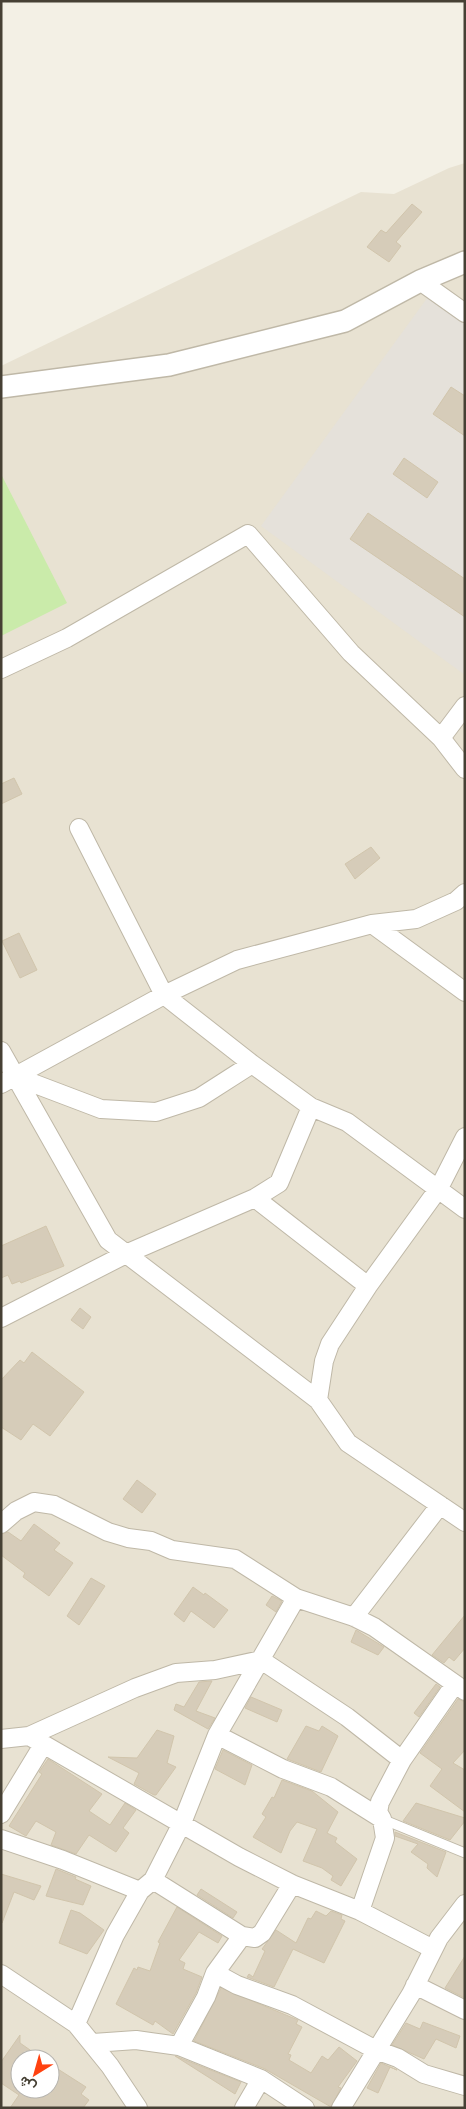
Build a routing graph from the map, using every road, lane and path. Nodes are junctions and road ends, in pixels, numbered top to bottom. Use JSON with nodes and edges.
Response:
{"nodes":[{"id":1,"x":465,"y":262,"type":"edge"},
{"id":2,"x":420,"y":281,"type":"junction"},
{"id":3,"x":465,"y":314,"type":"edge"},
{"id":4,"x":1,"y":388,"type":"edge"},
{"id":5,"x":1,"y":668,"type":"edge"},
{"id":6,"x":465,"y":706,"type":"edge"},
{"id":7,"x":441,"y":738,"type":"junction"},
{"id":8,"x":465,"y":769,"type":"edge"},
{"id":9,"x":79,"y":828,"type":"dead end"},
{"id":10,"x":465,"y":893,"type":"edge"},
{"id":11,"x":372,"y":924,"type":"junction"},
{"id":12,"x":465,"y":992,"type":"edge"},
{"id":13,"x":164,"y":995,"type":"junction"},
{"id":14,"x":1,"y":1051,"type":"edge"},
{"id":15,"x":252,"y":1064,"type":"junction"},
{"id":16,"x":8,"y":1080,"type":"edge"},
{"id":17,"x":311,"y":1107,"type":"junction"},
{"id":18,"x":465,"y":1137,"type":"edge"},
{"id":19,"x":439,"y":1188,"type":"junction"},
{"id":20,"x":255,"y":1198,"type":"junction"},
{"id":21,"x":465,"y":1209,"type":"edge"},
{"id":22,"x":128,"y":1253,"type":"junction"},
{"id":23,"x":368,"y":1286,"type":"junction"},
{"id":24,"x":1,"y":1318,"type":"edge"},
{"id":25,"x":318,"y":1400,"type":"junction"},
{"id":26,"x":440,"y":1506,"type":"junction"},
{"id":27,"x":465,"y":1522,"type":"edge"},
{"id":28,"x":1,"y":1524,"type":"edge"},
{"id":29,"x":296,"y":1598,"type":"junction"},
{"id":30,"x":354,"y":1617,"type":"junction"},
{"id":31,"x":261,"y":1660,"type":"junction"},
{"id":32,"x":460,"y":1687,"type":"edge"},
{"id":33,"x":218,"y":1735,"type":"junction"},
{"id":34,"x":1,"y":1739,"type":"edge"},
{"id":35,"x":36,"y":1741,"type":"junction"},
{"id":36,"x":402,"y":1760,"type":"junction"},
{"id":37,"x":1,"y":1814,"type":"edge"},
{"id":38,"x":382,"y":1820,"type":"junction"},
{"id":39,"x":182,"y":1824,"type":"junction"},
{"id":40,"x":1,"y":1839,"type":"edge"},
{"id":41,"x":465,"y":1853,"type":"edge"},
{"id":42,"x":292,"y":1884,"type":"junction"},
{"id":43,"x":146,"y":1885,"type":"junction"},
{"id":44,"x":465,"y":1904,"type":"edge"},
{"id":45,"x":360,"y":1911,"type":"junction"},
{"id":46,"x":459,"y":1923,"type":"edge"},
{"id":47,"x":242,"y":1936,"type":"junction"},
{"id":48,"x":433,"y":1950,"type":"junction"},
{"id":49,"x":214,"y":1973,"type":"junction"},
{"id":50,"x":1,"y":1974,"type":"edge"},
{"id":51,"x":415,"y":1985,"type":"junction"},
{"id":52,"x":465,"y":2010,"type":"edge"},
{"id":53,"x":76,"y":2024,"type":"junction"},
{"id":54,"x":93,"y":2043,"type":"junction"},
{"id":55,"x":179,"y":2046,"type":"junction"},
{"id":56,"x":376,"y":2050,"type":"junction"},
{"id":57,"x":261,"y":2079,"type":"junction"},
{"id":58,"x":465,"y":2086,"type":"edge"},
{"id":59,"x":138,"y":2108,"type":"edge"},
{"id":60,"x":244,"y":2108,"type":"edge"},
{"id":61,"x":305,"y":2108,"type":"edge"},
{"id":62,"x":341,"y":2108,"type":"edge"}],
"edges":[{"from":1,"to":2,"type":"street"},
{"from":2,"to":3,"type":"street"},
{"from":2,"to":4,"type":"street"},
{"from":5,"to":7,"type":"street"},
{"from":6,"to":7,"type":"street"},
{"from":7,"to":8,"type":"street"},
{"from":9,"to":13,"type":"street"},
{"from":10,"to":11,"type":"street"},
{"from":11,"to":12,"type":"street"},
{"from":11,"to":13,"type":"street"},
{"from":13,"to":15,"type":"street"},
{"from":13,"to":16,"type":"street"},
{"from":14,"to":16,"type":"street"},
{"from":15,"to":16,"type":"street"},
{"from":15,"to":17,"type":"street"},
{"from":16,"to":22,"type":"street"},
{"from":17,"to":19,"type":"street"},
{"from":17,"to":20,"type":"street"},
{"from":18,"to":19,"type":"street"},
{"from":19,"to":21,"type":"street"},
{"from":19,"to":23,"type":"street"},
{"from":20,"to":22,"type":"street"},
{"from":20,"to":23,"type":"street"},
{"from":22,"to":24,"type":"street"},
{"from":22,"to":25,"type":"street"},
{"from":23,"to":25,"type":"street"},
{"from":25,"to":26,"type":"street"},
{"from":26,"to":27,"type":"street"},
{"from":26,"to":30,"type":"street"},
{"from":28,"to":29,"type":"street"},
{"from":29,"to":30,"type":"street"},
{"from":29,"to":31,"type":"street"},
{"from":30,"to":32,"type":"street"},
{"from":31,"to":33,"type":"street"},
{"from":31,"to":35,"type":"street"},
{"from":31,"to":36,"type":"street"},
{"from":32,"to":36,"type":"street"},
{"from":33,"to":38,"type":"street"},
{"from":33,"to":39,"type":"street"},
{"from":34,"to":35,"type":"street"},
{"from":35,"to":37,"type":"street"},
{"from":35,"to":39,"type":"street"},
{"from":36,"to":38,"type":"street"},
{"from":38,"to":41,"type":"lane"},
{"from":38,"to":45,"type":"street"},
{"from":39,"to":42,"type":"street"},
{"from":39,"to":43,"type":"street"},
{"from":40,"to":43,"type":"street"},
{"from":42,"to":45,"type":"street"},
{"from":42,"to":47,"type":"street"},
{"from":43,"to":47,"type":"street"},
{"from":43,"to":53,"type":"street"},
{"from":44,"to":46,"type":"street"},
{"from":45,"to":48,"type":"street"},
{"from":46,"to":48,"type":"street"},
{"from":47,"to":49,"type":"street"},
{"from":48,"to":51,"type":"street"},
{"from":49,"to":55,"type":"street"},
{"from":49,"to":56,"type":"street"},
{"from":50,"to":53,"type":"street"},
{"from":51,"to":52,"type":"street"},
{"from":51,"to":56,"type":"street"},
{"from":53,"to":54,"type":"street"},
{"from":54,"to":55,"type":"street"},
{"from":54,"to":59,"type":"street"},
{"from":55,"to":57,"type":"street"},
{"from":56,"to":58,"type":"street"},
{"from":56,"to":62,"type":"street"},
{"from":57,"to":60,"type":"street"},
{"from":57,"to":61,"type":"street"}]}
